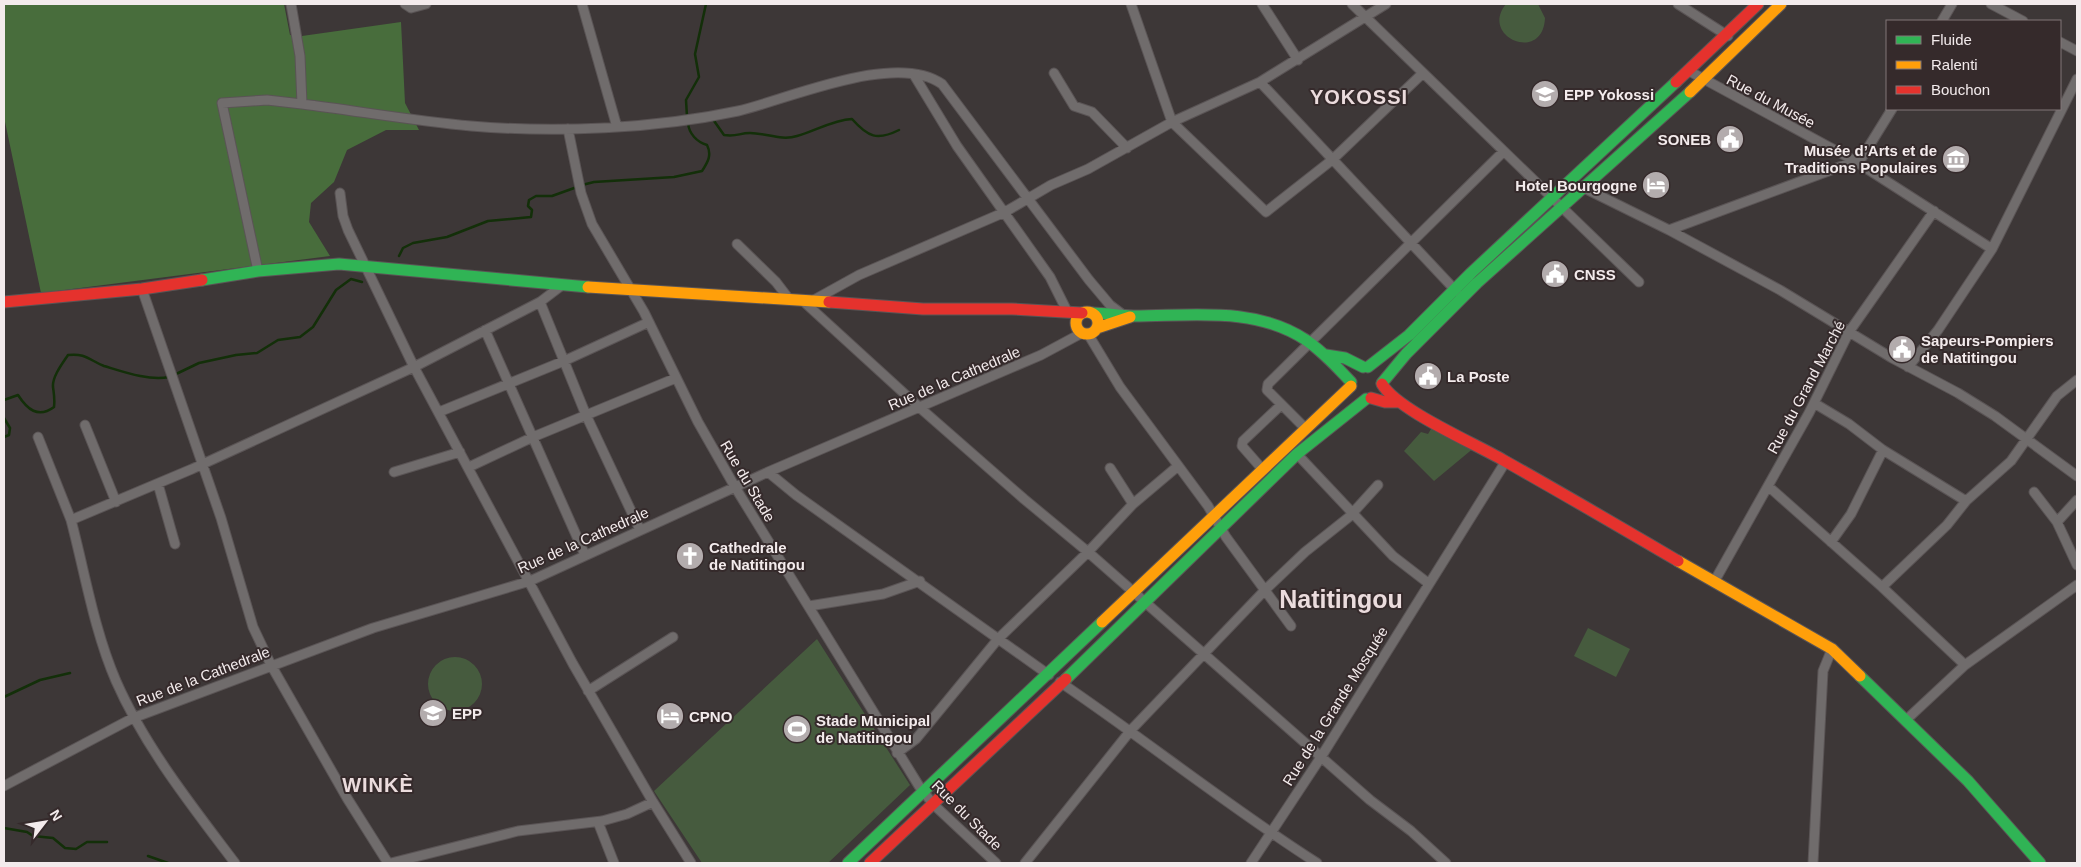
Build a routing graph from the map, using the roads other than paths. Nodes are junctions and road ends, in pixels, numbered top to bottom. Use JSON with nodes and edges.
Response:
{"nodes":[{"id":1,"x":291,"y":4,"type":"edge"},
{"id":2,"x":405,"y":4,"type":"edge"},
{"id":3,"x":426,"y":4,"type":"edge"},
{"id":4,"x":582,"y":4,"type":"edge"},
{"id":5,"x":1131,"y":4,"type":"edge"},
{"id":6,"x":1262,"y":4,"type":"edge"},
{"id":7,"x":1352,"y":4,"type":"edge"},
{"id":8,"x":1386,"y":4,"type":"edge"},
{"id":9,"x":1678,"y":4,"type":"edge"},
{"id":10,"x":1758,"y":4,"type":"edge"},
{"id":11,"x":1781,"y":4,"type":"edge"},
{"id":12,"x":1952,"y":4,"type":"edge"},
{"id":13,"x":1991,"y":4,"type":"edge"},
{"id":14,"x":1365,"y":17,"type":"junction"},
{"id":15,"x":1943,"y":20,"type":"edge"},
{"id":16,"x":2021,"y":20,"type":"edge"},
{"id":17,"x":1726,"y":34,"type":"junction"},
{"id":18,"x":1739,"y":42,"type":"junction"},
{"id":19,"x":2061,"y":42,"type":"edge"},
{"id":20,"x":2076,"y":48,"type":"edge"},
{"id":21,"x":1298,"y":60,"type":"junction"},
{"id":22,"x":1689,"y":71,"type":"junction"},
{"id":23,"x":1054,"y":73,"type":"dead end"},
{"id":24,"x":1423,"y":73,"type":"junction"},
{"id":25,"x":914,"y":75,"type":"junction"},
{"id":26,"x":2077,"y":79,"type":"edge"},
{"id":27,"x":1703,"y":80,"type":"junction"},
{"id":28,"x":1260,"y":82,"type":"junction"},
{"id":29,"x":302,"y":104,"type":"junction"},
{"id":30,"x":1891,"y":110,"type":"edge"},
{"id":31,"x":1172,"y":122,"type":"junction"},
{"id":32,"x":617,"y":126,"type":"junction"},
{"id":33,"x":568,"y":129,"type":"junction"},
{"id":34,"x":1126,"y":148,"type":"junction"},
{"id":35,"x":1503,"y":152,"type":"junction"},
{"id":36,"x":1332,"y":160,"type":"junction"},
{"id":37,"x":1855,"y":161,"type":"junction"},
{"id":38,"x":1572,"y":180,"type":"junction"},
{"id":39,"x":1584,"y":189,"type":"junction"},
{"id":40,"x":340,"y":193,"type":"dead end"},
{"id":41,"x":1553,"y":199,"type":"junction"},
{"id":42,"x":1026,"y":200,"type":"junction"},
{"id":43,"x":1562,"y":207,"type":"junction"},
{"id":44,"x":1934,"y":211,"type":"junction"},
{"id":45,"x":1005,"y":212,"type":"junction"},
{"id":46,"x":1669,"y":230,"type":"junction"},
{"id":47,"x":737,"y":244,"type":"dead end"},
{"id":48,"x":1412,"y":244,"type":"junction"},
{"id":49,"x":1992,"y":249,"type":"junction"},
{"id":50,"x":365,"y":265,"type":"junction"},
{"id":51,"x":258,"y":271,"type":"junction"},
{"id":52,"x":1639,"y":282,"type":"dead end"},
{"id":53,"x":560,"y":286,"type":"junction"},
{"id":54,"x":142,"y":289,"type":"junction"},
{"id":55,"x":1454,"y":289,"type":"junction"},
{"id":56,"x":631,"y":290,"type":"junction"},
{"id":57,"x":1462,"y":298,"type":"junction"},
{"id":58,"x":789,"y":300,"type":"junction"},
{"id":59,"x":807,"y":301,"type":"junction"},
{"id":60,"x":4,"y":302,"type":"edge"},
{"id":61,"x":540,"y":302,"type":"junction"},
{"id":62,"x":1067,"y":311,"type":"junction"},
{"id":63,"x":1087,"y":313,"type":"junction"},
{"id":64,"x":1128,"y":315,"type":"junction"},
{"id":65,"x":649,"y":322,"type":"junction"},
{"id":66,"x":485,"y":330,"type":"junction"},
{"id":67,"x":1089,"y":331,"type":"junction"},
{"id":68,"x":1849,"y":332,"type":"junction"},
{"id":69,"x":1310,"y":342,"type":"junction"},
{"id":70,"x":1326,"y":354,"type":"junction"},
{"id":71,"x":564,"y":362,"type":"junction"},
{"id":72,"x":414,"y":367,"type":"junction"},
{"id":73,"x":1366,"y":367,"type":"junction"},
{"id":74,"x":1908,"y":367,"type":"junction"},
{"id":75,"x":676,"y":378,"type":"junction"},
{"id":76,"x":2077,"y":380,"type":"edge"},
{"id":77,"x":508,"y":383,"type":"junction"},
{"id":78,"x":1382,"y":383,"type":"junction"},
{"id":79,"x":1351,"y":384,"type":"junction"},
{"id":80,"x":1368,"y":398,"type":"junction"},
{"id":81,"x":1399,"y":402,"type":"junction"},
{"id":82,"x":1814,"y":402,"type":"junction"},
{"id":83,"x":1281,"y":405,"type":"junction"},
{"id":84,"x":919,"y":407,"type":"junction"},
{"id":85,"x":439,"y":412,"type":"junction"},
{"id":86,"x":586,"y":415,"type":"junction"},
{"id":87,"x":86,"y":425,"type":"dead end"},
{"id":88,"x":1306,"y":429,"type":"junction"},
{"id":89,"x":38,"y":437,"type":"dead end"},
{"id":90,"x":532,"y":437,"type":"junction"},
{"id":91,"x":2025,"y":439,"type":"junction"},
{"id":92,"x":1883,"y":450,"type":"junction"},
{"id":93,"x":460,"y":452,"type":"junction"},
{"id":94,"x":1298,"y":454,"type":"junction"},
{"id":95,"x":1506,"y":461,"type":"junction"},
{"id":96,"x":202,"y":465,"type":"junction"},
{"id":97,"x":1178,"y":466,"type":"junction"},
{"id":98,"x":468,"y":467,"type":"junction"},
{"id":99,"x":1110,"y":468,"type":"dead end"},
{"id":100,"x":1263,"y":470,"type":"junction"},
{"id":101,"x":394,"y":472,"type":"dead end"},
{"id":102,"x":768,"y":472,"type":"junction"},
{"id":103,"x":2077,"y":476,"type":"edge"},
{"id":104,"x":158,"y":484,"type":"junction"},
{"id":105,"x":1378,"y":485,"type":"dead end"},
{"id":106,"x":1768,"y":486,"type":"junction"},
{"id":107,"x":735,"y":487,"type":"junction"},
{"id":108,"x":2034,"y":492,"type":"dead end"},
{"id":109,"x":2077,"y":500,"type":"edge"},
{"id":110,"x":1966,"y":501,"type":"junction"},
{"id":111,"x":116,"y":502,"type":"junction"},
{"id":112,"x":1133,"y":504,"type":"junction"},
{"id":113,"x":1351,"y":513,"type":"junction"},
{"id":114,"x":1214,"y":517,"type":"junction"},
{"id":115,"x":71,"y":520,"type":"junction"},
{"id":116,"x":2057,"y":522,"type":"junction"},
{"id":117,"x":1221,"y":528,"type":"junction"},
{"id":118,"x":640,"y":530,"type":"junction"},
{"id":119,"x":1831,"y":542,"type":"junction"},
{"id":120,"x":175,"y":544,"type":"dead end"},
{"id":121,"x":1088,"y":552,"type":"junction"},
{"id":122,"x":585,"y":555,"type":"junction"},
{"id":123,"x":2077,"y":565,"type":"edge"},
{"id":124,"x":530,"y":581,"type":"junction"},
{"id":125,"x":920,"y":581,"type":"junction"},
{"id":126,"x":1714,"y":582,"type":"junction"},
{"id":127,"x":1428,"y":583,"type":"junction"},
{"id":128,"x":2077,"y":585,"type":"edge"},
{"id":129,"x":1882,"y":587,"type":"junction"},
{"id":130,"x":1266,"y":590,"type":"junction"},
{"id":131,"x":1133,"y":593,"type":"junction"},
{"id":132,"x":1144,"y":602,"type":"junction"},
{"id":133,"x":809,"y":606,"type":"junction"},
{"id":134,"x":1291,"y":626,"type":"dead end"},
{"id":135,"x":673,"y":637,"type":"dead end"},
{"id":136,"x":998,"y":639,"type":"junction"},
{"id":137,"x":1832,"y":649,"type":"junction"},
{"id":138,"x":1204,"y":654,"type":"junction"},
{"id":139,"x":270,"y":665,"type":"junction"},
{"id":140,"x":1965,"y":665,"type":"junction"},
{"id":141,"x":1048,"y":674,"type":"junction"},
{"id":142,"x":1062,"y":683,"type":"junction"},
{"id":143,"x":588,"y":691,"type":"junction"},
{"id":144,"x":133,"y":718,"type":"junction"},
{"id":145,"x":1906,"y":720,"type":"junction"},
{"id":146,"x":1131,"y":730,"type":"junction"},
{"id":147,"x":897,"y":753,"type":"junction"},
{"id":148,"x":1321,"y":757,"type":"junction"},
{"id":149,"x":4,"y":786,"type":"edge"},
{"id":150,"x":924,"y":793,"type":"junction"},
{"id":151,"x":653,"y":802,"type":"junction"},
{"id":152,"x":933,"y":804,"type":"junction"},
{"id":153,"x":598,"y":822,"type":"junction"},
{"id":154,"x":1271,"y":834,"type":"junction"},
{"id":155,"x":235,"y":863,"type":"edge"},
{"id":156,"x":390,"y":863,"type":"edge"},
{"id":157,"x":614,"y":863,"type":"edge"},
{"id":158,"x":691,"y":863,"type":"edge"},
{"id":159,"x":848,"y":863,"type":"edge"},
{"id":160,"x":870,"y":863,"type":"edge"},
{"id":161,"x":996,"y":863,"type":"edge"},
{"id":162,"x":1024,"y":863,"type":"edge"},
{"id":163,"x":1251,"y":863,"type":"edge"},
{"id":164,"x":1317,"y":863,"type":"edge"},
{"id":165,"x":1446,"y":863,"type":"edge"},
{"id":166,"x":1813,"y":863,"type":"edge"},
{"id":167,"x":2040,"y":863,"type":"edge"}],
"edges":[{"from":1,"to":29,"type":"street"},
{"from":2,"to":3,"type":"street"},
{"from":4,"to":32,"type":"street"},
{"from":5,"to":31,"type":"street"},
{"from":6,"to":21,"type":"street"},
{"from":7,"to":14,"type":"street"},
{"from":8,"to":14,"type":"street"},
{"from":9,"to":17,"type":"street"},
{"from":10,"to":17,"type":"main road"},
{"from":11,"to":18,"type":"main road"},
{"from":12,"to":15,"type":"street"},
{"from":13,"to":16,"type":"street"},
{"from":14,"to":21,"type":"street"},
{"from":14,"to":24,"type":"street"},
{"from":17,"to":18,"type":"street"},
{"from":17,"to":22,"type":"main road"},
{"from":18,"to":27,"type":"main road"},
{"from":19,"to":20,"type":"street"},
{"from":21,"to":28,"type":"street"},
{"from":22,"to":27,"type":"street","name":"Rue du Musée"},
{"from":22,"to":38,"type":"main road"},
{"from":23,"to":34,"type":"street"},
{"from":24,"to":35,"type":"street"},
{"from":24,"to":36,"type":"street"},
{"from":25,"to":32,"type":"street"},
{"from":25,"to":42,"type":"street"},
{"from":25,"to":45,"type":"street"},
{"from":26,"to":49,"type":"street"},
{"from":27,"to":37,"type":"street","name":"Rue du Musée"},
{"from":27,"to":39,"type":"main road"},
{"from":28,"to":31,"type":"street"},
{"from":28,"to":36,"type":"street"},
{"from":29,"to":33,"type":"street"},
{"from":29,"to":51,"type":"street"},
{"from":30,"to":37,"type":"street"},
{"from":31,"to":34,"type":"street"},
{"from":31,"to":36,"type":"street"},
{"from":32,"to":33,"type":"street"},
{"from":33,"to":56,"type":"street","name":"Rue du Stade"},
{"from":34,"to":42,"type":"street"},
{"from":35,"to":41,"type":"street"},
{"from":35,"to":48,"type":"street"},
{"from":36,"to":48,"type":"street"},
{"from":37,"to":44,"type":"street","name":"Rue du Musée"},
{"from":37,"to":46,"type":"street"},
{"from":38,"to":39,"type":"street"},
{"from":38,"to":41,"type":"main road"},
{"from":39,"to":43,"type":"main road"},
{"from":39,"to":46,"type":"street"},
{"from":40,"to":50,"type":"street"},
{"from":41,"to":43,"type":"street"},
{"from":41,"to":55,"type":"main road"},
{"from":42,"to":45,"type":"street"},
{"from":42,"to":64,"type":"street"},
{"from":43,"to":52,"type":"street"},
{"from":43,"to":57,"type":"main road"},
{"from":44,"to":49,"type":"street","name":"Rue du Musée"},
{"from":44,"to":68,"type":"street","name":"Rue du Grand Marché"},
{"from":45,"to":59,"type":"street"},
{"from":45,"to":62,"type":"street"},
{"from":46,"to":68,"type":"street"},
{"from":47,"to":58,"type":"street"},
{"from":48,"to":55,"type":"street"},
{"from":48,"to":69,"type":"street"},
{"from":49,"to":74,"type":"street"},
{"from":50,"to":51,"type":"main road"},
{"from":50,"to":53,"type":"main road"},
{"from":50,"to":72,"type":"street"},
{"from":51,"to":54,"type":"main road"},
{"from":53,"to":56,"type":"main road"},
{"from":53,"to":61,"type":"street"},
{"from":54,"to":60,"type":"main road"},
{"from":54,"to":96,"type":"street"},
{"from":55,"to":57,"type":"street"},
{"from":55,"to":73,"type":"main road"},
{"from":56,"to":58,"type":"main road"},
{"from":56,"to":65,"type":"street","name":"Rue du Stade"},
{"from":57,"to":78,"type":"main road"},
{"from":58,"to":59,"type":"main road"},
{"from":59,"to":62,"type":"main road"},
{"from":59,"to":84,"type":"street"},
{"from":61,"to":66,"type":"street"},
{"from":61,"to":71,"type":"street"},
{"from":62,"to":63,"type":"main road"},
{"from":63,"to":64,"type":"main road"},
{"from":63,"to":67,"type":"main road"},
{"from":63,"to":67,"type":"main road"},
{"from":64,"to":67,"type":"main road"},
{"from":64,"to":69,"type":"main road"},
{"from":65,"to":71,"type":"street"},
{"from":65,"to":75,"type":"street","name":"Rue du Stade"},
{"from":66,"to":72,"type":"street"},
{"from":66,"to":77,"type":"street"},
{"from":67,"to":84,"type":"street","name":"Rue de la Cathedrale"},
{"from":67,"to":97,"type":"street"},
{"from":68,"to":74,"type":"street"},
{"from":68,"to":82,"type":"street","name":"Rue du Grand Marché"},
{"from":69,"to":70,"type":"main road"},
{"from":69,"to":83,"type":"street"},
{"from":70,"to":73,"type":"main road"},
{"from":70,"to":79,"type":"main road"},
{"from":71,"to":77,"type":"street"},
{"from":71,"to":86,"type":"street"},
{"from":72,"to":85,"type":"street"},
{"from":72,"to":96,"type":"street"},
{"from":73,"to":78,"type":"main road"},
{"from":73,"to":79,"type":"main road"},
{"from":74,"to":91,"type":"street"},
{"from":75,"to":86,"type":"street"},
{"from":75,"to":107,"type":"street","name":"Rue du Stade"},
{"from":76,"to":91,"type":"street"},
{"from":77,"to":85,"type":"street"},
{"from":77,"to":90,"type":"street"},
{"from":78,"to":80,"type":"main road"},
{"from":78,"to":81,"type":"main road"},
{"from":79,"to":80,"type":"main road"},
{"from":79,"to":88,"type":"main road"},
{"from":80,"to":81,"type":"main road"},
{"from":80,"to":94,"type":"main road"},
{"from":81,"to":95,"type":"main road"},
{"from":82,"to":92,"type":"street"},
{"from":82,"to":106,"type":"street","name":"Rue du Grand Marché"},
{"from":83,"to":88,"type":"street"},
{"from":83,"to":100,"type":"street"},
{"from":84,"to":102,"type":"street","name":"Rue de la Cathedrale"},
{"from":84,"to":121,"type":"street"},
{"from":85,"to":93,"type":"street"},
{"from":86,"to":90,"type":"street"},
{"from":86,"to":118,"type":"street"},
{"from":87,"to":111,"type":"street"},
{"from":88,"to":100,"type":"main road"},
{"from":89,"to":115,"type":"street"},
{"from":90,"to":98,"type":"street"},
{"from":90,"to":122,"type":"street"},
{"from":91,"to":103,"type":"street"},
{"from":91,"to":110,"type":"street"},
{"from":92,"to":110,"type":"street"},
{"from":92,"to":119,"type":"street"},
{"from":93,"to":98,"type":"street"},
{"from":93,"to":101,"type":"street"},
{"from":94,"to":113,"type":"street"},
{"from":94,"to":117,"type":"main road"},
{"from":95,"to":126,"type":"main road"},
{"from":95,"to":127,"type":"street","name":"Rue de la Grande Mosquée"},
{"from":96,"to":104,"type":"street"},
{"from":96,"to":139,"type":"street"},
{"from":97,"to":112,"type":"street"},
{"from":97,"to":114,"type":"street"},
{"from":98,"to":124,"type":"street"},
{"from":99,"to":112,"type":"street"},
{"from":100,"to":114,"type":"main road"},
{"from":102,"to":107,"type":"street","name":"Rue de la Cathedrale"},
{"from":102,"to":125,"type":"street"},
{"from":104,"to":111,"type":"street"},
{"from":104,"to":120,"type":"street"},
{"from":105,"to":113,"type":"street"},
{"from":106,"to":119,"type":"street"},
{"from":106,"to":126,"type":"street","name":"Rue du Grand Marché"},
{"from":107,"to":118,"type":"street","name":"Rue de la Cathedrale"},
{"from":107,"to":133,"type":"street","name":"Rue du Stade"},
{"from":108,"to":116,"type":"street"},
{"from":109,"to":116,"type":"street"},
{"from":110,"to":129,"type":"street"},
{"from":111,"to":115,"type":"street"},
{"from":112,"to":121,"type":"street"},
{"from":113,"to":127,"type":"street"},
{"from":113,"to":130,"type":"street"},
{"from":114,"to":117,"type":"street"},
{"from":114,"to":131,"type":"main road"},
{"from":115,"to":144,"type":"street"},
{"from":116,"to":123,"type":"street"},
{"from":117,"to":130,"type":"street"},
{"from":117,"to":132,"type":"main road"},
{"from":118,"to":122,"type":"street","name":"Rue de la Cathedrale"},
{"from":119,"to":129,"type":"street"},
{"from":121,"to":131,"type":"street"},
{"from":121,"to":136,"type":"street"},
{"from":122,"to":124,"type":"street","name":"Rue de la Cathedrale"},
{"from":124,"to":139,"type":"street","name":"Rue de la Cathedrale"},
{"from":124,"to":143,"type":"street"},
{"from":125,"to":133,"type":"street"},
{"from":125,"to":136,"type":"street"},
{"from":126,"to":137,"type":"main road"},
{"from":127,"to":148,"type":"street","name":"Rue de la Grande Mosquée"},
{"from":128,"to":140,"type":"street"},
{"from":129,"to":140,"type":"street"},
{"from":130,"to":134,"type":"street"},
{"from":130,"to":138,"type":"street"},
{"from":131,"to":132,"type":"street"},
{"from":131,"to":141,"type":"main road"},
{"from":132,"to":138,"type":"street"},
{"from":132,"to":142,"type":"main road"},
{"from":133,"to":147,"type":"street","name":"Rue du Stade"},
{"from":135,"to":143,"type":"street"},
{"from":136,"to":141,"type":"street"},
{"from":136,"to":147,"type":"street"},
{"from":137,"to":145,"type":"main road"},
{"from":137,"to":166,"type":"street"},
{"from":138,"to":146,"type":"street"},
{"from":138,"to":148,"type":"street"},
{"from":139,"to":144,"type":"street","name":"Rue de la Cathedrale"},
{"from":139,"to":156,"type":"street"},
{"from":140,"to":145,"type":"street"},
{"from":141,"to":142,"type":"street"},
{"from":141,"to":150,"type":"main road"},
{"from":142,"to":146,"type":"street"},
{"from":142,"to":152,"type":"main road"},
{"from":143,"to":151,"type":"street"},
{"from":144,"to":149,"type":"street","name":"Rue de la Cathedrale"},
{"from":144,"to":155,"type":"street"},
{"from":145,"to":167,"type":"main road"},
{"from":146,"to":154,"type":"street"},
{"from":146,"to":162,"type":"street"},
{"from":147,"to":150,"type":"street","name":"Rue du Stade"},
{"from":148,"to":154,"type":"street","name":"Rue de la Grande Mosquée"},
{"from":148,"to":165,"type":"street"},
{"from":150,"to":152,"type":"street","name":"Rue du Stade"},
{"from":150,"to":159,"type":"main road"},
{"from":151,"to":153,"type":"street"},
{"from":151,"to":158,"type":"street"},
{"from":152,"to":160,"type":"main road"},
{"from":152,"to":161,"type":"street","name":"Rue du Stade"},
{"from":153,"to":156,"type":"street"},
{"from":153,"to":157,"type":"street"},
{"from":154,"to":163,"type":"street","name":"Rue de la Grande Mosquée"},
{"from":154,"to":164,"type":"street"}]}
